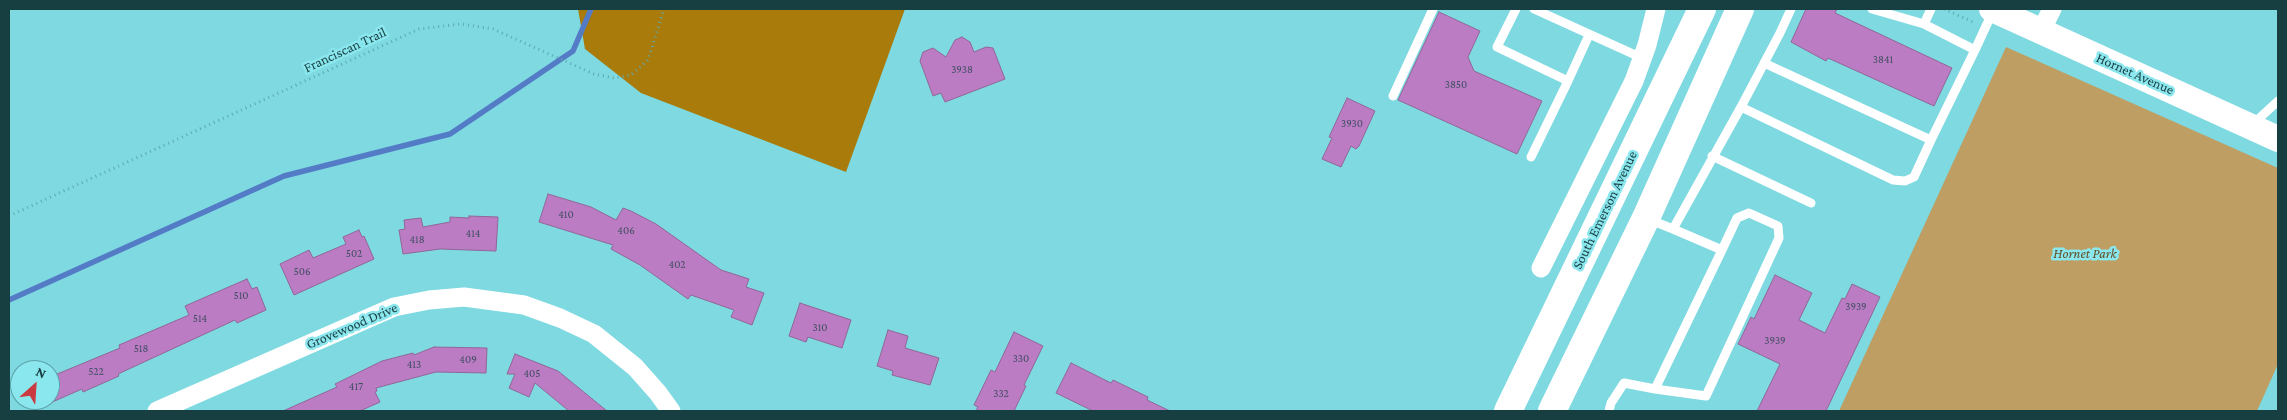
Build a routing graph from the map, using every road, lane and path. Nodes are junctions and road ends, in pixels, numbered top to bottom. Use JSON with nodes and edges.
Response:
{"nodes":[{"id":1,"x":664,"y":9,"type":"edge"},
{"id":2,"x":1433,"y":9,"type":"edge"},
{"id":3,"x":1516,"y":9,"type":"edge"},
{"id":4,"x":1534,"y":9,"type":"edge"},
{"id":5,"x":1656,"y":9,"type":"edge"},
{"id":6,"x":1702,"y":9,"type":"edge"},
{"id":7,"x":1740,"y":9,"type":"edge"},
{"id":8,"x":1791,"y":9,"type":"edge"},
{"id":9,"x":1872,"y":9,"type":"edge"},
{"id":10,"x":1931,"y":9,"type":"edge"},
{"id":11,"x":1993,"y":9,"type":"edge"},
{"id":12,"x":2047,"y":20,"type":"edge"},
{"id":13,"x":1924,"y":24,"type":"junction"},
{"id":14,"x":1589,"y":35,"type":"junction"},
{"id":15,"x":1976,"y":50,"type":"junction"},
{"id":16,"x":1642,"y":58,"type":"junction"},
{"id":17,"x":1764,"y":63,"type":"junction"},
{"id":18,"x":1568,"y":81,"type":"junction"},
{"id":19,"x":1392,"y":96,"type":"dead end"},
{"id":20,"x":2278,"y":101,"type":"edge"},
{"id":21,"x":1741,"y":107,"type":"junction"},
{"id":22,"x":2251,"y":126,"type":"junction"},
{"id":23,"x":2278,"y":138,"type":"edge"},
{"id":24,"x":1931,"y":140,"type":"junction"},
{"id":25,"x":1712,"y":156,"type":"junction"},
{"id":26,"x":1531,"y":157,"type":"dead end"},
{"id":27,"x":1811,"y":202,"type":"dead end"},
{"id":28,"x":9,"y":216,"type":"edge"},
{"id":29,"x":1646,"y":218,"type":"junction"},
{"id":30,"x":1673,"y":228,"type":"junction"},
{"id":31,"x":1722,"y":250,"type":"junction"},
{"id":32,"x":1541,"y":268,"type":"dead end"},
{"id":33,"x":1655,"y":389,"type":"junction"},
{"id":34,"x":157,"y":411,"type":"edge"},
{"id":35,"x":671,"y":411,"type":"edge"},
{"id":36,"x":1508,"y":411,"type":"edge"},
{"id":37,"x":1552,"y":411,"type":"edge"},
{"id":38,"x":1609,"y":411,"type":"edge"}],
"edges":[{"from":1,"to":28,"type":"path","name":"Franciscan Trail"},
{"from":2,"to":19,"type":"lane"},
{"from":3,"to":18,"type":"lane"},
{"from":4,"to":14,"type":"lane"},
{"from":5,"to":16,"type":"street"},
{"from":6,"to":36,"type":"main road","name":"South Emerson Avenue"},
{"from":7,"to":29,"type":"main road"},
{"from":8,"to":17,"type":"lane"},
{"from":9,"to":13,"type":"lane"},
{"from":10,"to":13,"type":"lane"},
{"from":11,"to":12,"type":"street","name":"Hornet Avenue"},
{"from":11,"to":15,"type":"lane"},
{"from":12,"to":22,"type":"street","name":"Hornet Avenue"},
{"from":13,"to":15,"type":"lane"},
{"from":14,"to":16,"type":"lane"},
{"from":14,"to":18,"type":"lane"},
{"from":15,"to":24,"type":"lane"},
{"from":16,"to":32,"type":"street"},
{"from":17,"to":21,"type":"lane"},
{"from":17,"to":24,"type":"lane"},
{"from":18,"to":26,"type":"lane"},
{"from":20,"to":22,"type":"lane"},
{"from":21,"to":24,"type":"lane"},
{"from":21,"to":25,"type":"lane"},
{"from":22,"to":23,"type":"street","name":"Hornet Avenue"},
{"from":25,"to":27,"type":"lane"},
{"from":25,"to":30,"type":"lane"},
{"from":29,"to":30,"type":"lane"},
{"from":29,"to":37,"type":"main road"},
{"from":30,"to":31,"type":"lane"},
{"from":31,"to":33,"type":"lane"},
{"from":31,"to":33,"type":"lane"},
{"from":33,"to":38,"type":"lane"},
{"from":34,"to":35,"type":"street","name":"Grovewood Drive"}]}
